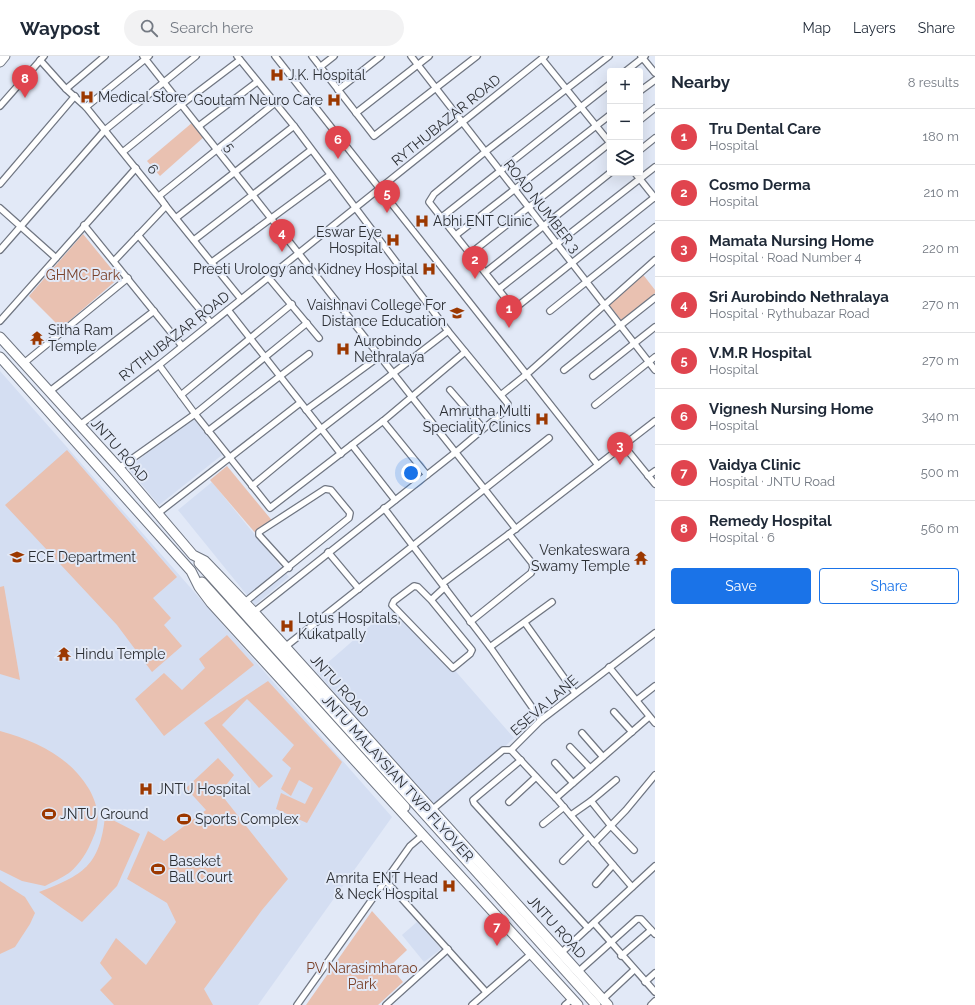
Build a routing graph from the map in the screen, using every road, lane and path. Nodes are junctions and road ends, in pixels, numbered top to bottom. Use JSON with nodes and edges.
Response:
{"nodes":[{"id":1,"x":5,"y":56,"type":"edge"},
{"id":2,"x":105,"y":56,"type":"edge"},
{"id":3,"x":196,"y":56,"type":"edge"},
{"id":4,"x":275,"y":56,"type":"edge"},
{"id":5,"x":312,"y":56,"type":"edge"},
{"id":6,"x":334,"y":56,"type":"edge"},
{"id":7,"x":381,"y":56,"type":"edge"},
{"id":8,"x":411,"y":56,"type":"edge"},
{"id":9,"x":429,"y":56,"type":"edge"},
{"id":10,"x":477,"y":56,"type":"edge"},
{"id":11,"x":609,"y":56,"type":"edge"},
{"id":12,"x":146,"y":57,"type":"edge"},
{"id":13,"x":544,"y":57,"type":"edge"},
{"id":14,"x":643,"y":57,"type":"edge"},
{"id":15,"x":42,"y":58,"type":"edge"},
{"id":16,"x":239,"y":58,"type":"edge"},
{"id":17,"x":0,"y":62,"type":"edge"},
{"id":18,"x":418,"y":65,"type":"junction"},
{"id":19,"x":320,"y":67,"type":"junction"},
{"id":20,"x":630,"y":68,"type":"edge"},
{"id":21,"x":655,"y":73,"type":"edge"},
{"id":22,"x":655,"y":80,"type":"edge"},
{"id":23,"x":163,"y":82,"type":"junction"},
{"id":24,"x":257,"y":82,"type":"junction"},
{"id":25,"x":607,"y":86,"type":"edge"},
{"id":26,"x":436,"y":87,"type":"junction"},
{"id":27,"x":66,"y":89,"type":"junction"},
{"id":28,"x":567,"y":89,"type":"junction"},
{"id":29,"x":643,"y":89,"type":"edge"},
{"id":30,"x":338,"y":90,"type":"junction"},
{"id":31,"x":76,"y":96,"type":"junction"},
{"id":32,"x":275,"y":103,"type":"junction"},
{"id":33,"x":182,"y":104,"type":"junction"},
{"id":34,"x":0,"y":106,"type":"edge"},
{"id":35,"x":86,"y":107,"type":"junction"},
{"id":36,"x":581,"y":107,"type":"junction"},
{"id":37,"x":655,"y":108,"type":"edge"},
{"id":38,"x":356,"y":113,"type":"junction"},
{"id":39,"x":607,"y":116,"type":"edge"},
{"id":40,"x":643,"y":118,"type":"edge"},
{"id":41,"x":462,"y":122,"type":"junction"},
{"id":42,"x":596,"y":125,"type":"junction"},
{"id":43,"x":199,"y":126,"type":"junction"},
{"id":44,"x":294,"y":126,"type":"junction"},
{"id":45,"x":105,"y":130,"type":"junction"},
{"id":46,"x":655,"y":138,"type":"edge"},
{"id":47,"x":608,"y":140,"type":"edge"},
{"id":48,"x":607,"y":145,"type":"edge"},
{"id":49,"x":216,"y":148,"type":"junction"},
{"id":50,"x":643,"y":148,"type":"edge"},
{"id":51,"x":311,"y":150,"type":"junction"},
{"id":52,"x":124,"y":151,"type":"junction"},
{"id":53,"x":485,"y":152,"type":"junction"},
{"id":54,"x":655,"y":167,"type":"edge"},
{"id":55,"x":136,"y":168,"type":"junction"},
{"id":56,"x":500,"y":171,"type":"junction"},
{"id":57,"x":234,"y":172,"type":"junction"},
{"id":58,"x":330,"y":175,"type":"junction"},
{"id":59,"x":607,"y":175,"type":"edge"},
{"id":60,"x":638,"y":176,"type":"edge"},
{"id":61,"x":640,"y":179,"type":"junction"},
{"id":62,"x":0,"y":184,"type":"edge"},
{"id":63,"x":380,"y":188,"type":"junction"},
{"id":64,"x":514,"y":189,"type":"junction"},
{"id":65,"x":252,"y":195,"type":"junction"},
{"id":66,"x":655,"y":198,"type":"edge"},
{"id":67,"x":166,"y":206,"type":"junction"},
{"id":68,"x":528,"y":207,"type":"junction"},
{"id":69,"x":0,"y":208,"type":"edge"},
{"id":70,"x":356,"y":208,"type":"junction"},
{"id":71,"x":442,"y":217,"type":"junction"},
{"id":72,"x":176,"y":218,"type":"junction"},
{"id":73,"x":271,"y":219,"type":"junction"},
{"id":74,"x":84,"y":225,"type":"junction"},
{"id":75,"x":543,"y":225,"type":"junction"},
{"id":76,"x":20,"y":227,"type":"junction"},
{"id":77,"x":655,"y":227,"type":"edge"},
{"id":78,"x":138,"y":235,"type":"junction"},
{"id":79,"x":456,"y":235,"type":"junction"},
{"id":80,"x":194,"y":240,"type":"junction"},
{"id":81,"x":557,"y":244,"type":"junction"},
{"id":82,"x":0,"y":250,"type":"edge"},
{"id":83,"x":299,"y":253,"type":"junction"},
{"id":84,"x":471,"y":253,"type":"junction"},
{"id":85,"x":56,"y":258,"type":"junction"},
{"id":86,"x":114,"y":260,"type":"junction"},
{"id":87,"x":655,"y":260,"type":"edge"},
{"id":88,"x":212,"y":262,"type":"junction"},
{"id":89,"x":572,"y":264,"type":"junction"},
{"id":90,"x":486,"y":272,"type":"junction"},
{"id":91,"x":268,"y":277,"type":"junction"},
{"id":92,"x":128,"y":278,"type":"junction"},
{"id":93,"x":586,"y":281,"type":"junction"},
{"id":94,"x":498,"y":289,"type":"junction"},
{"id":95,"x":655,"y":298,"type":"edge"},
{"id":96,"x":241,"y":299,"type":"junction"},
{"id":97,"x":292,"y":304,"type":"junction"},
{"id":98,"x":605,"y":304,"type":"junction"},
{"id":99,"x":228,"y":310,"type":"junction"},
{"id":100,"x":154,"y":311,"type":"junction"},
{"id":101,"x":550,"y":311,"type":"dead end"},
{"id":102,"x":0,"y":321,"type":"edge"},
{"id":103,"x":211,"y":323,"type":"junction"},
{"id":104,"x":307,"y":323,"type":"junction"},
{"id":105,"x":620,"y":324,"type":"junction"},
{"id":106,"x":655,"y":327,"type":"edge"},
{"id":107,"x":448,"y":331,"type":"junction"},
{"id":108,"x":0,"y":337,"type":"edge"},
{"id":109,"x":250,"y":338,"type":"junction"},
{"id":110,"x":318,"y":338,"type":"dead end"},
{"id":111,"x":635,"y":344,"type":"junction"},
{"id":112,"x":182,"y":346,"type":"junction"},
{"id":113,"x":465,"y":352,"type":"junction"},
{"id":114,"x":308,"y":354,"type":"dead end"},
{"id":115,"x":380,"y":356,"type":"junction"},
{"id":116,"x":265,"y":357,"type":"junction"},
{"id":117,"x":655,"y":357,"type":"edge"},
{"id":118,"x":0,"y":358,"type":"edge"},
{"id":119,"x":649,"y":362,"type":"junction"},
{"id":120,"x":24,"y":363,"type":"junction"},
{"id":121,"x":159,"y":365,"type":"junction"},
{"id":122,"x":564,"y":370,"type":"dead end"},
{"id":123,"x":655,"y":370,"type":"edge"},
{"id":124,"x":394,"y":374,"type":"junction"},
{"id":125,"x":527,"y":374,"type":"junction"},
{"id":126,"x":279,"y":376,"type":"junction"},
{"id":127,"x":593,"y":376,"type":"dead end"},
{"id":128,"x":450,"y":390,"type":"dead end"},
{"id":129,"x":50,"y":391,"type":"junction"},
{"id":130,"x":502,"y":394,"type":"junction"},
{"id":131,"x":181,"y":395,"type":"junction"},
{"id":132,"x":411,"y":396,"type":"junction"},
{"id":133,"x":300,"y":403,"type":"junction"},
{"id":134,"x":596,"y":405,"type":"dead end"},
{"id":135,"x":306,"y":410,"type":"junction"},
{"id":136,"x":194,"y":414,"type":"junction"},
{"id":137,"x":383,"y":421,"type":"junction"},
{"id":138,"x":655,"y":421,"type":"edge"},
{"id":139,"x":80,"y":425,"type":"junction"},
{"id":140,"x":483,"y":428,"type":"junction"},
{"id":141,"x":321,"y":429,"type":"junction"},
{"id":142,"x":208,"y":431,"type":"junction"},
{"id":143,"x":549,"y":438,"type":"dead end"},
{"id":144,"x":352,"y":445,"type":"junction"},
{"id":145,"x":624,"y":446,"type":"junction"},
{"id":146,"x":456,"y":452,"type":"junction"},
{"id":147,"x":341,"y":454,"type":"junction"},
{"id":148,"x":230,"y":458,"type":"junction"},
{"id":149,"x":598,"y":465,"type":"junction"},
{"id":150,"x":119,"y":468,"type":"junction"},
{"id":151,"x":655,"y":471,"type":"edge"},
{"id":152,"x":427,"y":475,"type":"junction"},
{"id":153,"x":648,"y":476,"type":"junction"},
{"id":154,"x":655,"y":484,"type":"edge"},
{"id":155,"x":252,"y":486,"type":"junction"},
{"id":156,"x":485,"y":490,"type":"junction"},
{"id":157,"x":395,"y":500,"type":"junction"},
{"id":158,"x":384,"y":508,"type":"junction"},
{"id":159,"x":157,"y":514,"type":"junction"},
{"id":160,"x":516,"y":529,"type":"junction"},
{"id":161,"x":509,"y":534,"type":"junction"},
{"id":162,"x":414,"y":546,"type":"junction"},
{"id":163,"x":328,"y":552,"type":"junction"},
{"id":164,"x":193,"y":555,"type":"junction"},
{"id":165,"x":289,"y":568,"type":"junction"},
{"id":166,"x":191,"y":571,"type":"junction"},
{"id":167,"x":444,"y":585,"type":"junction"},
{"id":168,"x":359,"y":589,"type":"junction"},
{"id":169,"x":431,"y":600,"type":"junction"},
{"id":170,"x":245,"y":602,"type":"junction"},
{"id":171,"x":552,"y":602,"type":"dead end"},
{"id":172,"x":254,"y":612,"type":"junction"},
{"id":173,"x":470,"y":622,"type":"junction"},
{"id":174,"x":525,"y":623,"type":"junction"},
{"id":175,"x":655,"y":633,"type":"edge"},
{"id":176,"x":285,"y":647,"type":"junction"},
{"id":177,"x":490,"y":647,"type":"junction"},
{"id":178,"x":609,"y":667,"type":"junction"},
{"id":179,"x":655,"y":686,"type":"edge"},
{"id":180,"x":575,"y":693,"type":"junction"},
{"id":181,"x":637,"y":700,"type":"junction"},
{"id":182,"x":614,"y":712,"type":"dead end"},
{"id":183,"x":649,"y":717,"type":"junction"},
{"id":184,"x":541,"y":720,"type":"junction"},
{"id":185,"x":655,"y":723,"type":"edge"},
{"id":186,"x":632,"y":732,"type":"junction"},
{"id":187,"x":582,"y":733,"type":"dead end"},
{"id":188,"x":570,"y":747,"type":"dead end"},
{"id":189,"x":511,"y":750,"type":"junction"},
{"id":190,"x":603,"y":757,"type":"junction"},
{"id":191,"x":521,"y":760,"type":"junction"},
{"id":192,"x":555,"y":764,"type":"dead end"},
{"id":193,"x":590,"y":768,"type":"junction"},
{"id":194,"x":655,"y":774,"type":"edge"},
{"id":195,"x":536,"y":776,"type":"junction"},
{"id":196,"x":616,"y":780,"type":"dead end"},
{"id":197,"x":574,"y":783,"type":"junction"},
{"id":198,"x":556,"y":798,"type":"junction"},
{"id":199,"x":591,"y":801,"type":"junction"},
{"id":200,"x":509,"y":802,"type":"dead end"},
{"id":201,"x":564,"y":807,"type":"junction"},
{"id":202,"x":432,"y":809,"type":"junction"},
{"id":203,"x":571,"y":815,"type":"junction"},
{"id":204,"x":543,"y":824,"type":"dead end"},
{"id":205,"x":611,"y":826,"type":"junction"},
{"id":206,"x":423,"y":835,"type":"junction"},
{"id":207,"x":588,"y":836,"type":"junction"},
{"id":208,"x":594,"y":843,"type":"junction"},
{"id":209,"x":634,"y":850,"type":"dead end"},
{"id":210,"x":563,"y":861,"type":"dead end"},
{"id":211,"x":613,"y":865,"type":"junction"},
{"id":212,"x":655,"y":866,"type":"edge"},
{"id":213,"x":385,"y":880,"type":"junction"},
{"id":214,"x":596,"y":884,"type":"dead end"},
{"id":215,"x":632,"y":887,"type":"junction"},
{"id":216,"x":594,"y":923,"type":"junction"},
{"id":217,"x":588,"y":928,"type":"junction"},
{"id":218,"x":653,"y":932,"type":"edge"},
{"id":219,"x":609,"y":942,"type":"junction"},
{"id":220,"x":448,"y":949,"type":"junction"},
{"id":221,"x":532,"y":953,"type":"junction"},
{"id":222,"x":561,"y":953,"type":"junction"},
{"id":223,"x":621,"y":956,"type":"junction"},
{"id":224,"x":634,"y":970,"type":"junction"},
{"id":225,"x":579,"y":972,"type":"junction"},
{"id":226,"x":655,"y":973,"type":"edge"},
{"id":227,"x":645,"y":982,"type":"junction"},
{"id":228,"x":486,"y":992,"type":"junction"},
{"id":229,"x":655,"y":992,"type":"edge"},
{"id":230,"x":655,"y":1002,"type":"edge"},
{"id":231,"x":572,"y":1003,"type":"edge"},
{"id":232,"x":602,"y":1003,"type":"edge"},
{"id":233,"x":297,"y":1005,"type":"edge"},
{"id":234,"x":386,"y":1005,"type":"edge"},
{"id":235,"x":472,"y":1005,"type":"edge"},
{"id":236,"x":584,"y":1005,"type":"edge"},
{"id":237,"x":651,"y":1005,"type":"edge"}],
"edges":[{"from":1,"to":17,"type":"main road"},
{"from":2,"to":27,"type":"street"},
{"from":3,"to":23,"type":"street"},
{"from":4,"to":63,"type":"street"},
{"from":5,"to":19,"type":"street"},
{"from":6,"to":19,"type":"street"},
{"from":7,"to":30,"type":"street"},
{"from":8,"to":18,"type":"street","name":"ROAD NUMBER 3"},
{"from":9,"to":18,"type":"street"},
{"from":10,"to":26,"type":"street"},
{"from":11,"to":28,"type":"street"},
{"from":12,"to":23,"type":"street","name":"5"},
{"from":12,"to":35,"type":"street"},
{"from":13,"to":28,"type":"street"},
{"from":13,"to":41,"type":"street","name":"RYTHUBAZAR ROAD"},
{"from":14,"to":20,"type":"street"},
{"from":14,"to":21,"type":"street"},
{"from":15,"to":27,"type":"street","name":"6"},
{"from":15,"to":34,"type":"street"},
{"from":16,"to":24,"type":"street"},
{"from":16,"to":33,"type":"street"},
{"from":18,"to":26,"type":"street","name":"ROAD NUMBER 3"},
{"from":18,"to":38,"type":"street"},
{"from":19,"to":30,"type":"street"},
{"from":22,"to":29,"type":"street"},
{"from":23,"to":33,"type":"street","name":"5"},
{"from":23,"to":45,"type":"street"},
{"from":24,"to":32,"type":"street"},
{"from":24,"to":43,"type":"street"},
{"from":25,"to":36,"type":"street"},
{"from":26,"to":38,"type":"street"},
{"from":26,"to":41,"type":"street","name":"ROAD NUMBER 3"},
{"from":27,"to":31,"type":"street","name":"6"},
{"from":28,"to":36,"type":"street"},
{"from":28,"to":53,"type":"street"},
{"from":30,"to":38,"type":"street"},
{"from":31,"to":35,"type":"street","name":"6"},
{"from":31,"to":62,"type":"street"},
{"from":32,"to":44,"type":"street"},
{"from":32,"to":49,"type":"street"},
{"from":33,"to":43,"type":"street","name":"5"},
{"from":33,"to":52,"type":"street"},
{"from":35,"to":45,"type":"street","name":"6"},
{"from":36,"to":42,"type":"street"},
{"from":36,"to":56,"type":"street"},
{"from":37,"to":40,"type":"street"},
{"from":39,"to":42,"type":"street"},
{"from":41,"to":53,"type":"street","name":"ROAD NUMBER 3"},
{"from":41,"to":63,"type":"street","name":"RYTHUBAZAR ROAD"},
{"from":42,"to":47,"type":"street"},
{"from":42,"to":64,"type":"street"},
{"from":43,"to":49,"type":"street","name":"5"},
{"from":44,"to":51,"type":"street"},
{"from":44,"to":57,"type":"street"},
{"from":45,"to":52,"type":"street","name":"6"},
{"from":45,"to":76,"type":"street"},
{"from":46,"to":50,"type":"street"},
{"from":48,"to":68,"type":"street"},
{"from":49,"to":57,"type":"street","name":"5"},
{"from":49,"to":67,"type":"street"},
{"from":51,"to":58,"type":"street"},
{"from":51,"to":65,"type":"street"},
{"from":52,"to":55,"type":"street","name":"6"},
{"from":53,"to":56,"type":"street","name":"ROAD NUMBER 3"},
{"from":53,"to":71,"type":"street"},
{"from":54,"to":61,"type":"street"},
{"from":55,"to":67,"type":"street","name":"6"},
{"from":55,"to":74,"type":"street"},
{"from":56,"to":64,"type":"street","name":"ROAD NUMBER 3"},
{"from":56,"to":71,"type":"street"},
{"from":57,"to":65,"type":"street","name":"5"},
{"from":57,"to":72,"type":"street"},
{"from":58,"to":70,"type":"street"},
{"from":58,"to":73,"type":"street"},
{"from":59,"to":75,"type":"street"},
{"from":60,"to":61,"type":"street"},
{"from":61,"to":66,"type":"street"},
{"from":61,"to":81,"type":"street"},
{"from":63,"to":70,"type":"street","name":"RYTHUBAZAR ROAD"},
{"from":63,"to":125,"type":"street"},
{"from":64,"to":68,"type":"street","name":"ROAD NUMBER 3"},
{"from":64,"to":79,"type":"street"},
{"from":65,"to":73,"type":"street","name":"5"},
{"from":65,"to":80,"type":"street"},
{"from":66,"to":89,"type":"street"},
{"from":67,"to":72,"type":"street","name":"6"},
{"from":67,"to":78,"type":"street"},
{"from":68,"to":75,"type":"street","name":"ROAD NUMBER 3"},
{"from":68,"to":84,"type":"street"},
{"from":69,"to":76,"type":"street"},
{"from":70,"to":83,"type":"street","name":"RYTHUBAZAR ROAD"},
{"from":70,"to":107,"type":"street"},
{"from":71,"to":79,"type":"street"},
{"from":72,"to":80,"type":"street","name":"6"},
{"from":73,"to":83,"type":"street","name":"5"},
{"from":73,"to":88,"type":"street"},
{"from":74,"to":85,"type":"street"},
{"from":74,"to":86,"type":"street"},
{"from":75,"to":81,"type":"street","name":"ROAD NUMBER 3"},
{"from":75,"to":90,"type":"street"},
{"from":76,"to":82,"type":"street"},
{"from":76,"to":85,"type":"street"},
{"from":77,"to":93,"type":"street"},
{"from":78,"to":86,"type":"street"},
{"from":78,"to":103,"type":"street"},
{"from":79,"to":84,"type":"street"},
{"from":80,"to":88,"type":"street","name":"6"},
{"from":81,"to":89,"type":"street","name":"ROAD NUMBER 3"},
{"from":81,"to":94,"type":"street"},
{"from":83,"to":91,"type":"street","name":"RYTHUBAZAR ROAD"},
{"from":83,"to":115,"type":"street","name":"5"},
{"from":84,"to":90,"type":"street"},
{"from":85,"to":102,"type":"street"},
{"from":86,"to":92,"type":"street"},
{"from":87,"to":98,"type":"street"},
{"from":88,"to":96,"type":"street","name":"6"},
{"from":89,"to":93,"type":"street","name":"ROAD NUMBER 3"},
{"from":89,"to":94,"type":"street"},
{"from":90,"to":94,"type":"street"},
{"from":91,"to":96,"type":"street","name":"RYTHUBAZAR ROAD"},
{"from":91,"to":97,"type":"street"},
{"from":92,"to":100,"type":"street"},
{"from":92,"to":120,"type":"street"},
{"from":93,"to":98,"type":"street","name":"ROAD NUMBER 3"},
{"from":93,"to":101,"type":"street"},
{"from":95,"to":105,"type":"street"},
{"from":96,"to":99,"type":"street","name":"RYTHUBAZAR ROAD"},
{"from":97,"to":104,"type":"street"},
{"from":97,"to":109,"type":"street"},
{"from":98,"to":105,"type":"street","name":"ROAD NUMBER 3"},
{"from":98,"to":125,"type":"street"},
{"from":99,"to":103,"type":"street","name":"RYTHUBAZAR ROAD"},
{"from":99,"to":109,"type":"street"},
{"from":100,"to":112,"type":"street"},
{"from":100,"to":129,"type":"street"},
{"from":103,"to":112,"type":"street","name":"RYTHUBAZAR ROAD"},
{"from":104,"to":110,"type":"street"},
{"from":104,"to":116,"type":"street"},
{"from":105,"to":111,"type":"street","name":"ROAD NUMBER 3"},
{"from":105,"to":122,"type":"street"},
{"from":106,"to":111,"type":"street"},
{"from":107,"to":113,"type":"street"},
{"from":107,"to":124,"type":"street"},
{"from":108,"to":120,"type":"main road","name":"JNTU ROAD"},
{"from":109,"to":116,"type":"street"},
{"from":109,"to":131,"type":"street"},
{"from":111,"to":119,"type":"street","name":"ROAD NUMBER 3"},
{"from":111,"to":127,"type":"street"},
{"from":112,"to":121,"type":"street","name":"RYTHUBAZAR ROAD"},
{"from":113,"to":130,"type":"street"},
{"from":113,"to":132,"type":"street"},
{"from":114,"to":126,"type":"street"},
{"from":115,"to":124,"type":"street","name":"5"},
{"from":115,"to":135,"type":"street"},
{"from":116,"to":126,"type":"street"},
{"from":116,"to":136,"type":"street"},
{"from":117,"to":119,"type":"street"},
{"from":118,"to":166,"type":"main road","name":"JNTU ROAD"},
{"from":119,"to":123,"type":"street","name":"ROAD NUMBER 3"},
{"from":119,"to":134,"type":"street"},
{"from":120,"to":129,"type":"main road","name":"JNTU ROAD"},
{"from":121,"to":131,"type":"street"},
{"from":121,"to":139,"type":"street","name":"RYTHUBAZAR ROAD"},
{"from":124,"to":132,"type":"street","name":"5"},
{"from":124,"to":141,"type":"street"},
{"from":125,"to":130,"type":"street"},
{"from":125,"to":149,"type":"street"},
{"from":126,"to":133,"type":"street"},
{"from":126,"to":142,"type":"street"},
{"from":128,"to":140,"type":"street"},
{"from":129,"to":139,"type":"main road","name":"JNTU ROAD"},
{"from":130,"to":140,"type":"street"},
{"from":131,"to":136,"type":"street"},
{"from":132,"to":137,"type":"street"},
{"from":132,"to":146,"type":"street","name":"5"},
{"from":133,"to":135,"type":"street"},
{"from":133,"to":148,"type":"street"},
{"from":135,"to":141,"type":"street"},
{"from":136,"to":142,"type":"street"},
{"from":136,"to":150,"type":"street"},
{"from":137,"to":144,"type":"street"},
{"from":137,"to":152,"type":"street"},
{"from":138,"to":145,"type":"street"},
{"from":139,"to":150,"type":"main road","name":"JNTU ROAD"},
{"from":140,"to":146,"type":"street"},
{"from":141,"to":147,"type":"street"},
{"from":141,"to":155,"type":"street"},
{"from":142,"to":148,"type":"street"},
{"from":143,"to":156,"type":"street"},
{"from":144,"to":147,"type":"street"},
{"from":144,"to":157,"type":"street"},
{"from":145,"to":149,"type":"street"},
{"from":145,"to":153,"type":"street"},
{"from":146,"to":152,"type":"street"},
{"from":146,"to":156,"type":"street","name":"5"},
{"from":147,"to":155,"type":"street"},
{"from":148,"to":155,"type":"street"},
{"from":148,"to":159,"type":"street"},
{"from":149,"to":160,"type":"street"},
{"from":150,"to":159,"type":"main road","name":"JNTU ROAD"},
{"from":151,"to":153,"type":"street"},
{"from":152,"to":157,"type":"street"},
{"from":153,"to":154,"type":"street"},
{"from":156,"to":160,"type":"street","name":"5"},
{"from":156,"to":162,"type":"street"},
{"from":157,"to":158,"type":"street"},
{"from":158,"to":162,"type":"street"},
{"from":158,"to":163,"type":"street"},
{"from":159,"to":164,"type":"main road","name":"JNTU ROAD"},
{"from":160,"to":161,"type":"street"},
{"from":161,"to":167,"type":"street"},
{"from":161,"to":173,"type":"street"},
{"from":162,"to":167,"type":"street"},
{"from":162,"to":168,"type":"street"},
{"from":163,"to":168,"type":"street"},
{"from":163,"to":172,"type":"street"},
{"from":164,"to":170,"type":"main road","name":"JNTU ROAD"},
{"from":164,"to":232,"type":"main road","name":"JNTU MALAYSIAN TWP FLYOVER"},
{"from":165,"to":165,"type":"street"},
{"from":165,"to":170,"type":"street"},
{"from":166,"to":206,"type":"main road","name":"JNTU ROAD"},
{"from":166,"to":236,"type":"main road","name":"JNTU MALAYSIAN TWP FLYOVER"},
{"from":167,"to":169,"type":"street"},
{"from":167,"to":173,"type":"street"},
{"from":168,"to":176,"type":"street"},
{"from":169,"to":169,"type":"street"},
{"from":170,"to":172,"type":"main road","name":"JNTU ROAD"},
{"from":171,"to":174,"type":"street"},
{"from":172,"to":176,"type":"main road","name":"JNTU ROAD"},
{"from":173,"to":177,"type":"street"},
{"from":174,"to":177,"type":"street"},
{"from":174,"to":180,"type":"street"},
{"from":175,"to":178,"type":"street","name":"ESEVA LANE"},
{"from":176,"to":202,"type":"main road","name":"JNTU ROAD"},
{"from":177,"to":184,"type":"street"},
{"from":178,"to":180,"type":"street","name":"ESEVA LANE"},
{"from":178,"to":181,"type":"street"},
{"from":179,"to":181,"type":"street"},
{"from":180,"to":184,"type":"street","name":"ESEVA LANE"},
{"from":181,"to":183,"type":"street"},
{"from":182,"to":186,"type":"street"},
{"from":183,"to":185,"type":"street"},
{"from":183,"to":186,"type":"street"},
{"from":184,"to":189,"type":"street","name":"ESEVA LANE"},
{"from":186,"to":190,"type":"street"},
{"from":187,"to":190,"type":"street"},
{"from":188,"to":193,"type":"street"},
{"from":189,"to":191,"type":"street"},
{"from":189,"to":202,"type":"street","name":"ESEVA LANE"},
{"from":190,"to":193,"type":"street"},
{"from":191,"to":195,"type":"street"},
{"from":191,"to":217,"type":"street"},
{"from":192,"to":197,"type":"street"},
{"from":193,"to":197,"type":"street"},
{"from":194,"to":205,"type":"street"},
{"from":195,"to":198,"type":"street"},
{"from":195,"to":200,"type":"street"},
{"from":196,"to":199,"type":"street"},
{"from":197,"to":198,"type":"street"},
{"from":198,"to":201,"type":"street"},
{"from":199,"to":203,"type":"street"},
{"from":199,"to":205,"type":"street"},
{"from":201,"to":203,"type":"street"},
{"from":201,"to":204,"type":"street"},
{"from":202,"to":222,"type":"main road","name":"JNTU ROAD"},
{"from":203,"to":207,"type":"street"},
{"from":205,"to":208,"type":"street"},
{"from":205,"to":209,"type":"street"},
{"from":206,"to":213,"type":"street"},
{"from":206,"to":221,"type":"main road","name":"JNTU ROAD"},
{"from":207,"to":208,"type":"street"},
{"from":207,"to":210,"type":"street"},
{"from":208,"to":211,"type":"street"},
{"from":211,"to":214,"type":"street"},
{"from":211,"to":215,"type":"street"},
{"from":212,"to":215,"type":"street"},
{"from":213,"to":220,"type":"street"},
{"from":213,"to":233,"type":"street"},
{"from":215,"to":216,"type":"street"},
{"from":216,"to":217,"type":"street"},
{"from":216,"to":219,"type":"street"},
{"from":217,"to":222,"type":"street"},
{"from":218,"to":219,"type":"street"},
{"from":218,"to":223,"type":"street"},
{"from":219,"to":223,"type":"street"},
{"from":219,"to":225,"type":"street"},
{"from":220,"to":228,"type":"street"},
{"from":220,"to":234,"type":"street"},
{"from":221,"to":228,"type":"street"},
{"from":221,"to":231,"type":"main road","name":"JNTU ROAD"},
{"from":222,"to":225,"type":"main road","name":"JNTU ROAD"},
{"from":223,"to":224,"type":"street"},
{"from":224,"to":227,"type":"street"},
{"from":224,"to":232,"type":"street"},
{"from":225,"to":232,"type":"main road","name":"JNTU ROAD"},
{"from":226,"to":227,"type":"street"},
{"from":227,"to":229,"type":"street"},
{"from":228,"to":235,"type":"street"},
{"from":230,"to":237,"type":"street"}]}
